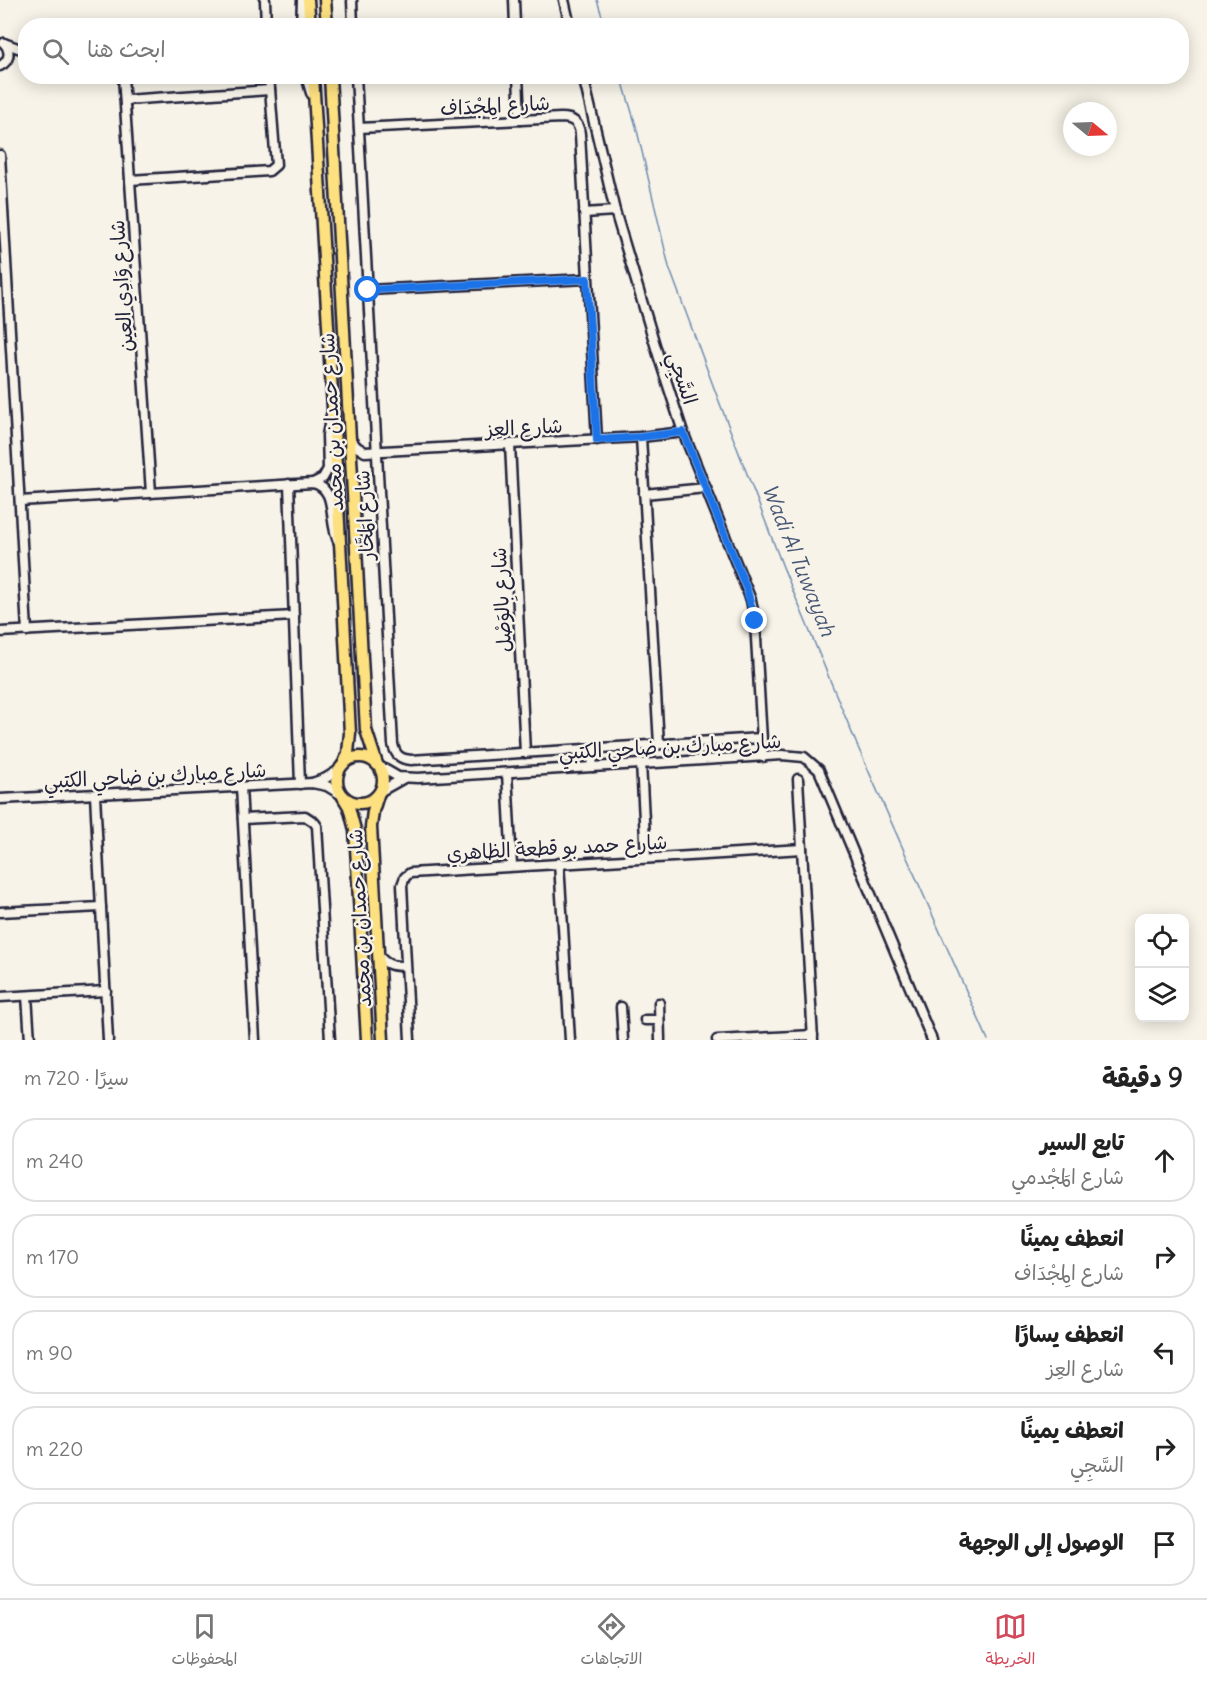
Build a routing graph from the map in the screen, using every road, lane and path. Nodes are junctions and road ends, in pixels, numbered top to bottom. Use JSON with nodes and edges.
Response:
{"nodes":[{"id":1,"x":265,"y":0,"type":"edge"},
{"id":2,"x":302,"y":0,"type":"edge"},
{"id":3,"x":308,"y":0,"type":"edge"},
{"id":4,"x":325,"y":0,"type":"edge"},
{"id":5,"x":352,"y":0,"type":"edge"},
{"id":6,"x":514,"y":0,"type":"edge"},
{"id":7,"x":564,"y":0,"type":"edge"},
{"id":8,"x":266,"y":18,"type":"edge"},
{"id":9,"x":301,"y":18,"type":"edge"},
{"id":10,"x":309,"y":18,"type":"edge"},
{"id":11,"x":326,"y":18,"type":"edge"},
{"id":12,"x":353,"y":18,"type":"edge"},
{"id":13,"x":515,"y":18,"type":"edge"},
{"id":14,"x":568,"y":18,"type":"edge"},
{"id":15,"x":1,"y":41,"type":"edge"},
{"id":16,"x":18,"y":48,"type":"edge"},
{"id":17,"x":18,"y":56,"type":"edge"},
{"id":18,"x":4,"y":64,"type":"edge"},
{"id":19,"x":0,"y":72,"type":"edge"},
{"id":20,"x":124,"y":84,"type":"edge"},
{"id":21,"x":270,"y":84,"type":"edge"},
{"id":22,"x":309,"y":84,"type":"edge"},
{"id":23,"x":313,"y":84,"type":"edge"},
{"id":24,"x":330,"y":84,"type":"edge"},
{"id":25,"x":356,"y":84,"type":"edge"},
{"id":26,"x":518,"y":84,"type":"edge"},
{"id":27,"x":586,"y":84,"type":"edge"},
{"id":28,"x":270,"y":90,"type":"junction"},
{"id":29,"x":125,"y":99,"type":"junction"},
{"id":30,"x":314,"y":101,"type":"junction"},
{"id":31,"x":520,"y":120,"type":"junction"},
{"id":32,"x":359,"y":128,"type":"junction"},
{"id":33,"x":0,"y":156,"type":"edge"},
{"id":34,"x":130,"y":180,"type":"junction"},
{"id":35,"x":615,"y":211,"type":"junction"},
{"id":36,"x":585,"y":213,"type":"junction"},
{"id":37,"x":587,"y":279,"type":"junction"},
{"id":38,"x":368,"y":290,"type":"junction"},
{"id":39,"x":333,"y":409,"type":"junction"},
{"id":40,"x":683,"y":432,"type":"junction"},
{"id":41,"x":641,"y":437,"type":"junction"},
{"id":42,"x":351,"y":440,"type":"junction"},
{"id":43,"x":597,"y":440,"type":"junction"},
{"id":44,"x":510,"y":444,"type":"junction"},
{"id":45,"x":377,"y":451,"type":"junction"},
{"id":46,"x":365,"y":452,"type":"junction"},
{"id":47,"x":351,"y":465,"type":"junction"},
{"id":48,"x":313,"y":483,"type":"junction"},
{"id":49,"x":289,"y":484,"type":"junction"},
{"id":50,"x":706,"y":488,"type":"junction"},
{"id":51,"x":152,"y":493,"type":"junction"},
{"id":52,"x":644,"y":494,"type":"junction"},
{"id":53,"x":20,"y":501,"type":"junction"},
{"id":54,"x":339,"y":544,"type":"junction"},
{"id":55,"x":294,"y":616,"type":"junction"},
{"id":56,"x":27,"y":631,"type":"junction"},
{"id":57,"x":0,"y":633,"type":"edge"},
{"id":58,"x":761,"y":738,"type":"junction"},
{"id":59,"x":659,"y":744,"type":"junction"},
{"id":60,"x":591,"y":749,"type":"junction"},
{"id":61,"x":525,"y":753,"type":"junction"},
{"id":62,"x":763,"y":757,"type":"junction"},
{"id":63,"x":640,"y":764,"type":"junction"},
{"id":64,"x":378,"y":765,"type":"junction"},
{"id":65,"x":342,"y":766,"type":"junction"},
{"id":66,"x":592,"y":767,"type":"junction"},
{"id":67,"x":507,"y":773,"type":"junction"},
{"id":68,"x":404,"y":778,"type":"junction"},
{"id":69,"x":798,"y":779,"type":"dead end"},
{"id":70,"x":312,"y":783,"type":"junction"},
{"id":71,"x":300,"y":784,"type":"junction"},
{"id":72,"x":241,"y":787,"type":"junction"},
{"id":73,"x":380,"y":793,"type":"junction"},
{"id":74,"x":94,"y":795,"type":"junction"},
{"id":75,"x":342,"y":796,"type":"junction"},
{"id":76,"x":0,"y":799,"type":"edge"},
{"id":77,"x":243,"y":819,"type":"junction"},
{"id":78,"x":802,"y":849,"type":"junction"},
{"id":79,"x":646,"y":858,"type":"junction"},
{"id":80,"x":559,"y":863,"type":"junction"},
{"id":81,"x":512,"y":866,"type":"junction"},
{"id":82,"x":101,"y":907,"type":"junction"},
{"id":83,"x":0,"y":912,"type":"edge"},
{"id":84,"x":379,"y":956,"type":"junction"},
{"id":85,"x":393,"y":966,"type":"junction"},
{"id":86,"x":405,"y":966,"type":"junction"},
{"id":87,"x":380,"y":978,"type":"junction"},
{"id":88,"x":106,"y":992,"type":"junction"},
{"id":89,"x":27,"y":996,"type":"junction"},
{"id":90,"x":0,"y":997,"type":"edge"},
{"id":91,"x":659,"y":1003,"type":"dead end"},
{"id":92,"x":621,"y":1007,"type":"dead end"},
{"id":93,"x":645,"y":1020,"type":"dead end"},
{"id":94,"x":659,"y":1020,"type":"junction"},
{"id":95,"x":813,"y":1037,"type":"edge"},
{"id":96,"x":30,"y":1040,"type":"edge"},
{"id":97,"x":108,"y":1040,"type":"edge"},
{"id":98,"x":255,"y":1040,"type":"edge"},
{"id":99,"x":330,"y":1040,"type":"edge"},
{"id":100,"x":367,"y":1040,"type":"edge"},
{"id":101,"x":383,"y":1040,"type":"edge"},
{"id":102,"x":410,"y":1040,"type":"edge"},
{"id":103,"x":570,"y":1040,"type":"edge"},
{"id":104,"x":623,"y":1040,"type":"edge"},
{"id":105,"x":660,"y":1040,"type":"edge"},
{"id":106,"x":717,"y":1040,"type":"edge"},
{"id":107,"x":932,"y":1040,"type":"edge"}],
"edges":[{"from":1,"to":8,"type":"street"},
{"from":2,"to":9,"type":"street"},
{"from":3,"to":10,"type":"main road"},
{"from":4,"to":11,"type":"main road"},
{"from":5,"to":12,"type":"street"},
{"from":6,"to":13,"type":"street"},
{"from":7,"to":14,"type":"street"},
{"from":15,"to":16,"type":"street"},
{"from":15,"to":18,"type":"street"},
{"from":17,"to":18,"type":"street"},
{"from":18,"to":19,"type":"street"},
{"from":20,"to":29,"type":"street","name":"شارع وَادِي العين"},
{"from":21,"to":28,"type":"street"},
{"from":22,"to":30,"type":"street"},
{"from":23,"to":30,"type":"main road","name":"شارع حمدان بن محمد"},
{"from":24,"to":42,"type":"main road","name":"شارع حمدان بن محمد"},
{"from":25,"to":32,"type":"street","name":"شارع المَحَّار"},
{"from":26,"to":31,"type":"street"},
{"from":27,"to":35,"type":"street","name":"السَّجِي"},
{"from":28,"to":29,"type":"street"},
{"from":28,"to":34,"type":"street"},
{"from":29,"to":34,"type":"street","name":"شارع وَادِي العين"},
{"from":30,"to":39,"type":"main road","name":"شارع حمدان بن محمد"},
{"from":31,"to":32,"type":"street","name":"شارع المِجْدَاف"},
{"from":31,"to":36,"type":"street","name":"شارع المِجْدَاف"},
{"from":32,"to":38,"type":"street","name":"شارع المَحَّار"},
{"from":33,"to":53,"type":"street"},
{"from":34,"to":51,"type":"street","name":"شارع وَادِي العين"},
{"from":35,"to":36,"type":"street"},
{"from":35,"to":40,"type":"street","name":"السَّجِي"},
{"from":36,"to":37,"type":"street","name":"شارع المِجْدَاف"},
{"from":37,"to":38,"type":"street"},
{"from":37,"to":43,"type":"street","name":"شارع المِجْدَاف"},
{"from":38,"to":45,"type":"street","name":"شارع المَحَّار"},
{"from":39,"to":48,"type":"street"},
{"from":39,"to":54,"type":"main road","name":"شارع حمدان بن محمد"},
{"from":40,"to":41,"type":"street","name":"شارع العِز"},
{"from":40,"to":50,"type":"street","name":"السَّجِي"},
{"from":41,"to":43,"type":"street","name":"شارع العِز"},
{"from":41,"to":52,"type":"street"},
{"from":42,"to":46,"type":"street"},
{"from":42,"to":47,"type":"main road","name":"شارع حمدان بن محمد"},
{"from":43,"to":44,"type":"street","name":"شارع العِز"},
{"from":44,"to":45,"type":"street","name":"شارع العِز"},
{"from":44,"to":61,"type":"street","name":"شارع بِالوَصْل"},
{"from":45,"to":46,"type":"street","name":"شارع العِز"},
{"from":45,"to":61,"type":"street","name":"شارع المَحَّار"},
{"from":46,"to":47,"type":"street"},
{"from":47,"to":64,"type":"main road","name":"شارع حمدان بن محمد"},
{"from":48,"to":49,"type":"street"},
{"from":48,"to":54,"type":"street"},
{"from":49,"to":51,"type":"street"},
{"from":49,"to":55,"type":"street"},
{"from":50,"to":52,"type":"street"},
{"from":50,"to":58,"type":"street","name":"السَّجِي"},
{"from":51,"to":53,"type":"street"},
{"from":52,"to":59,"type":"street"},
{"from":53,"to":56,"type":"street"},
{"from":54,"to":65,"type":"main road","name":"شارع حمدان بن محمد"},
{"from":55,"to":56,"type":"street"},
{"from":55,"to":71,"type":"street"},
{"from":56,"to":57,"type":"street"},
{"from":58,"to":59,"type":"street","name":"شارع المَحَّار"},
{"from":58,"to":62,"type":"street","name":"السَّجِي"},
{"from":59,"to":60,"type":"street","name":"شارع المَحَّار"},
{"from":60,"to":61,"type":"street","name":"شارع المَحَّار"},
{"from":60,"to":66,"type":"street"},
{"from":62,"to":63,"type":"street","name":"شارع مبارك بن ضاحي الكتبي"},
{"from":62,"to":107,"type":"street","name":"شارع مبارك بن ضاحي الكتبي"},
{"from":63,"to":66,"type":"street","name":"شارع مبارك بن ضاحي الكتبي"},
{"from":63,"to":79,"type":"street"},
{"from":64,"to":65,"type":"main road"},
{"from":64,"to":68,"type":"street","name":"شارع مبارك بن ضاحي الكتبي"},
{"from":64,"to":73,"type":"main road"},
{"from":65,"to":70,"type":"street","name":"شارع مبارك بن ضاحي الكتبي"},
{"from":65,"to":75,"type":"main road"},
{"from":66,"to":67,"type":"street","name":"شارع مبارك بن ضاحي الكتبي"},
{"from":67,"to":68,"type":"street","name":"شارع مبارك بن ضاحي الكتبي"},
{"from":67,"to":81,"type":"street"},
{"from":68,"to":73,"type":"street","name":"شارع مبارك بن ضاحي الكتبي"},
{"from":69,"to":78,"type":"street"},
{"from":70,"to":71,"type":"street","name":"شارع مبارك بن ضاحي الكتبي"},
{"from":70,"to":75,"type":"street","name":"شارع مبارك بن ضاحي الكتبي"},
{"from":71,"to":72,"type":"street","name":"شارع مبارك بن ضاحي الكتبي"},
{"from":72,"to":74,"type":"street","name":"شارع مبارك بن ضاحي الكتبي"},
{"from":72,"to":77,"type":"street"},
{"from":73,"to":75,"type":"main road"},
{"from":73,"to":84,"type":"main road","name":"شارع حمدان بن محمد"},
{"from":74,"to":76,"type":"street","name":"شارع مبارك بن ضاحي الكتبي"},
{"from":74,"to":82,"type":"street"},
{"from":75,"to":100,"type":"main road","name":"شارع حمدان بن محمد"},
{"from":77,"to":98,"type":"street"},
{"from":77,"to":99,"type":"street"},
{"from":78,"to":79,"type":"street","name":"شارع حمد بو قطعة الظاهري"},
{"from":78,"to":95,"type":"street"},
{"from":79,"to":80,"type":"street","name":"شارع حمد بو قطعة الظاهري"},
{"from":80,"to":81,"type":"street","name":"شارع حمد بو قطعة الظاهري"},
{"from":80,"to":103,"type":"street"},
{"from":81,"to":86,"type":"street","name":"شارع حمد بو قطعة الظاهري"},
{"from":82,"to":83,"type":"street"},
{"from":82,"to":88,"type":"street"},
{"from":84,"to":85,"type":"street"},
{"from":84,"to":87,"type":"main road","name":"شارع حمدان بن محمد"},
{"from":85,"to":86,"type":"street"},
{"from":85,"to":87,"type":"street"},
{"from":86,"to":102,"type":"street","name":"شارع حمد بو قطعة الظاهري"},
{"from":87,"to":101,"type":"main road","name":"شارع حمدان بن محمد"},
{"from":88,"to":89,"type":"street"},
{"from":88,"to":97,"type":"street"},
{"from":89,"to":90,"type":"street"},
{"from":89,"to":96,"type":"street"},
{"from":91,"to":94,"type":"street"},
{"from":92,"to":104,"type":"street"},
{"from":93,"to":94,"type":"street"},
{"from":94,"to":105,"type":"street"},
{"from":95,"to":106,"type":"street"}]}
